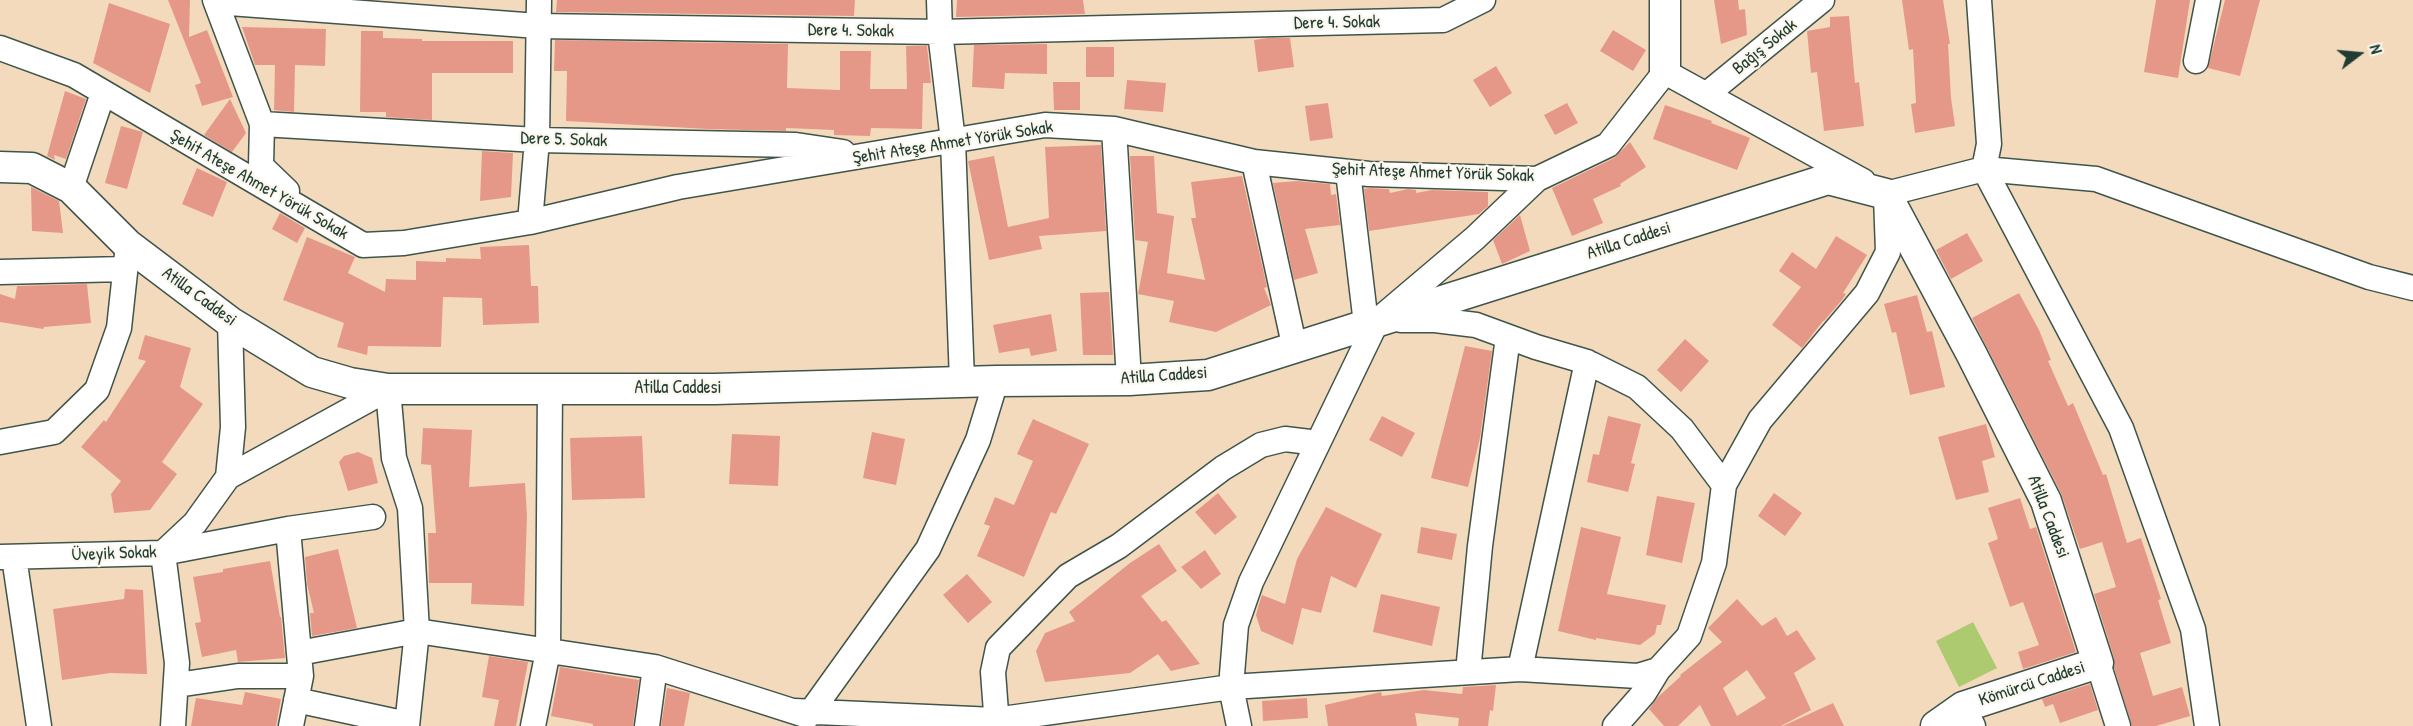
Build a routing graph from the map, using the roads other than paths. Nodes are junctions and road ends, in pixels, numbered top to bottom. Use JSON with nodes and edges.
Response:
{"nodes":[{"id":1,"x":538,"y":0,"type":"edge"},
{"id":2,"x":939,"y":0,"type":"edge"},
{"id":3,"x":1483,"y":0,"type":"edge"},
{"id":4,"x":1665,"y":0,"type":"edge"},
{"id":5,"x":1822,"y":0,"type":"edge"},
{"id":6,"x":1979,"y":0,"type":"edge"},
{"id":7,"x":2208,"y":0,"type":"edge"},
{"id":8,"x":215,"y":1,"type":"edge"},
{"id":9,"x":538,"y":26,"type":"junction"},
{"id":10,"x":940,"y":32,"type":"junction"},
{"id":11,"x":0,"y":48,"type":"edge"},
{"id":12,"x":2196,"y":61,"type":"dead end"},
{"id":13,"x":1665,"y":72,"type":"junction"},
{"id":14,"x":103,"y":93,"type":"junction"},
{"id":15,"x":1707,"y":94,"type":"junction"},
{"id":16,"x":262,"y":124,"type":"junction"},
{"id":17,"x":1114,"y":129,"type":"junction"},
{"id":18,"x":537,"y":140,"type":"junction"},
{"id":19,"x":953,"y":141,"type":"junction"},
{"id":20,"x":865,"y":155,"type":"junction"},
{"id":21,"x":1254,"y":162,"type":"junction"},
{"id":22,"x":0,"y":167,"type":"edge"},
{"id":23,"x":1984,"y":169,"type":"junction"},
{"id":24,"x":1348,"y":172,"type":"junction"},
{"id":25,"x":1537,"y":179,"type":"junction"},
{"id":26,"x":71,"y":188,"type":"junction"},
{"id":27,"x":1886,"y":194,"type":"junction"},
{"id":28,"x":319,"y":221,"type":"junction"},
{"id":29,"x":530,"y":222,"type":"junction"},
{"id":30,"x":127,"y":257,"type":"junction"},
{"id":31,"x":0,"y":272,"type":"edge"},
{"id":32,"x":2413,"y":288,"type":"edge"},
{"id":33,"x":230,"y":322,"type":"junction"},
{"id":34,"x":1372,"y":323,"type":"junction"},
{"id":35,"x":1509,"y":337,"type":"junction"},
{"id":36,"x":1295,"y":349,"type":"junction"},
{"id":37,"x":1587,"y":362,"type":"junction"},
{"id":38,"x":1129,"y":380,"type":"junction"},
{"id":39,"x":962,"y":381,"type":"junction"},
{"id":40,"x":996,"y":381,"type":"junction"},
{"id":41,"x":550,"y":388,"type":"junction"},
{"id":42,"x":388,"y":389,"type":"junction"},
{"id":43,"x":0,"y":442,"type":"edge"},
{"id":44,"x":1318,"y":443,"type":"junction"},
{"id":45,"x":228,"y":477,"type":"junction"},
{"id":46,"x":1724,"y":485,"type":"junction"},
{"id":47,"x":373,"y":517,"type":"dead end"},
{"id":48,"x":288,"y":529,"type":"junction"},
{"id":49,"x":163,"y":554,"type":"junction"},
{"id":50,"x":7,"y":557,"type":"edge"},
{"id":51,"x":417,"y":631,"type":"junction"},
{"id":52,"x":548,"y":651,"type":"junction"},
{"id":53,"x":2098,"y":663,"type":"junction"},
{"id":54,"x":300,"y":664,"type":"junction"},
{"id":55,"x":655,"y":667,"type":"junction"},
{"id":56,"x":1520,"y":669,"type":"junction"},
{"id":57,"x":1658,"y":670,"type":"junction"},
{"id":58,"x":1468,"y":672,"type":"junction"},
{"id":59,"x":177,"y":685,"type":"junction"},
{"id":60,"x":1231,"y":687,"type":"junction"},
{"id":61,"x":296,"y":700,"type":"junction"},
{"id":62,"x":803,"y":712,"type":"junction"},
{"id":63,"x":1968,"y":716,"type":"edge"},
{"id":64,"x":996,"y":723,"type":"edge"},
{"id":65,"x":407,"y":725,"type":"edge"},
{"id":66,"x":39,"y":726,"type":"edge"},
{"id":67,"x":173,"y":726,"type":"edge"},
{"id":68,"x":291,"y":726,"type":"edge"},
{"id":69,"x":533,"y":726,"type":"edge"},
{"id":70,"x":647,"y":726,"type":"edge"},
{"id":71,"x":1239,"y":726,"type":"edge"},
{"id":72,"x":1615,"y":726,"type":"edge"},
{"id":73,"x":1936,"y":726,"type":"edge"},
{"id":74,"x":2118,"y":726,"type":"edge"},
{"id":75,"x":2206,"y":726,"type":"edge"}],
"edges":[{"from":1,"to":9,"type":"street"},
{"from":2,"to":10,"type":"street"},
{"from":3,"to":10,"type":"street","name":"Dere 4. Sokak"},
{"from":4,"to":13,"type":"street"},
{"from":5,"to":15,"type":"street","name":"Bağış Sokak"},
{"from":6,"to":23,"type":"street"},
{"from":7,"to":12,"type":"street"},
{"from":8,"to":9,"type":"street","name":"Dere 4. Sokak"},
{"from":8,"to":16,"type":"street"},
{"from":9,"to":10,"type":"street","name":"Dere 4. Sokak"},
{"from":9,"to":18,"type":"street"},
{"from":10,"to":19,"type":"street"},
{"from":11,"to":14,"type":"street","name":"Şehit Ateşe Ahmet Yörük Sokak"},
{"from":13,"to":15,"type":"street"},
{"from":13,"to":25,"type":"street","name":"Şehit Ateşe Ahmet Yörük Sokak"},
{"from":14,"to":26,"type":"street"},
{"from":14,"to":28,"type":"street","name":"Şehit Ateşe Ahmet Yörük Sokak"},
{"from":15,"to":27,"type":"street"},
{"from":16,"to":18,"type":"street","name":"Dere 5. Sokak"},
{"from":16,"to":28,"type":"street"},
{"from":17,"to":19,"type":"street","name":"Şehit Ateşe Ahmet Yörük Sokak"},
{"from":17,"to":21,"type":"street","name":"Şehit Ateşe Ahmet Yörük Sokak"},
{"from":17,"to":38,"type":"street"},
{"from":18,"to":20,"type":"street","name":"Dere 5. Sokak"},
{"from":18,"to":29,"type":"street"},
{"from":19,"to":20,"type":"street","name":"Şehit Ateşe Ahmet Yörük Sokak"},
{"from":19,"to":39,"type":"street"},
{"from":20,"to":29,"type":"street","name":"Şehit Ateşe Ahmet Yörük Sokak"},
{"from":21,"to":24,"type":"street","name":"Şehit Ateşe Ahmet Yörük Sokak"},
{"from":21,"to":36,"type":"street"},
{"from":22,"to":26,"type":"street","name":"Atilla Caddesi"},
{"from":23,"to":27,"type":"street"},
{"from":23,"to":32,"type":"street"},
{"from":23,"to":75,"type":"street"},
{"from":24,"to":25,"type":"street","name":"Şehit Ateşe Ahmet Yörük Sokak"},
{"from":24,"to":34,"type":"street"},
{"from":25,"to":34,"type":"street"},
{"from":26,"to":30,"type":"street","name":"Atilla Caddesi"},
{"from":27,"to":34,"type":"street","name":"Atilla Caddesi"},
{"from":27,"to":46,"type":"street"},
{"from":27,"to":53,"type":"street","name":"Atilla Caddesi"},
{"from":28,"to":29,"type":"street","name":"Şehit Ateşe Ahmet Yörük Sokak"},
{"from":30,"to":31,"type":"street"},
{"from":30,"to":33,"type":"street","name":"Atilla Caddesi"},
{"from":30,"to":43,"type":"street"},
{"from":33,"to":42,"type":"street","name":"Atilla Caddesi"},
{"from":33,"to":45,"type":"street","name":"Üveyik Sokak"},
{"from":34,"to":35,"type":"street"},
{"from":34,"to":36,"type":"street","name":"Atilla Caddesi"},
{"from":34,"to":44,"type":"street"},
{"from":35,"to":37,"type":"street"},
{"from":35,"to":58,"type":"street"},
{"from":36,"to":38,"type":"street","name":"Atilla Caddesi"},
{"from":37,"to":46,"type":"street"},
{"from":37,"to":56,"type":"street"},
{"from":38,"to":40,"type":"street","name":"Atilla Caddesi"},
{"from":39,"to":40,"type":"street","name":"Atilla Caddesi"},
{"from":39,"to":41,"type":"street","name":"Atilla Caddesi"},
{"from":40,"to":62,"type":"street"},
{"from":41,"to":42,"type":"street","name":"Atilla Caddesi"},
{"from":41,"to":52,"type":"street"},
{"from":42,"to":45,"type":"street","name":"Üveyik Sokak"},
{"from":42,"to":51,"type":"street"},
{"from":44,"to":60,"type":"street"},
{"from":44,"to":64,"type":"street"},
{"from":45,"to":49,"type":"street","name":"Üveyik Sokak"},
{"from":46,"to":57,"type":"street"},
{"from":47,"to":48,"type":"street"},
{"from":48,"to":49,"type":"street"},
{"from":48,"to":54,"type":"street"},
{"from":49,"to":50,"type":"street","name":"Üveyik Sokak"},
{"from":49,"to":59,"type":"street"},
{"from":50,"to":66,"type":"street"},
{"from":51,"to":52,"type":"street"},
{"from":51,"to":54,"type":"street"},
{"from":51,"to":65,"type":"street"},
{"from":52,"to":55,"type":"street"},
{"from":52,"to":69,"type":"street"},
{"from":53,"to":63,"type":"street","name":"Kömürcü Caddesi"},
{"from":53,"to":74,"type":"street"},
{"from":54,"to":59,"type":"street"},
{"from":54,"to":61,"type":"street"},
{"from":55,"to":62,"type":"street"},
{"from":55,"to":70,"type":"street"},
{"from":56,"to":57,"type":"street"},
{"from":56,"to":58,"type":"street"},
{"from":57,"to":72,"type":"street"},
{"from":58,"to":60,"type":"street"},
{"from":59,"to":67,"type":"street"},
{"from":60,"to":64,"type":"street"},
{"from":60,"to":71,"type":"street"},
{"from":61,"to":65,"type":"street"},
{"from":61,"to":68,"type":"street"},
{"from":62,"to":64,"type":"street"},
{"from":63,"to":73,"type":"street","name":"Kömürcü Caddesi"}]}
